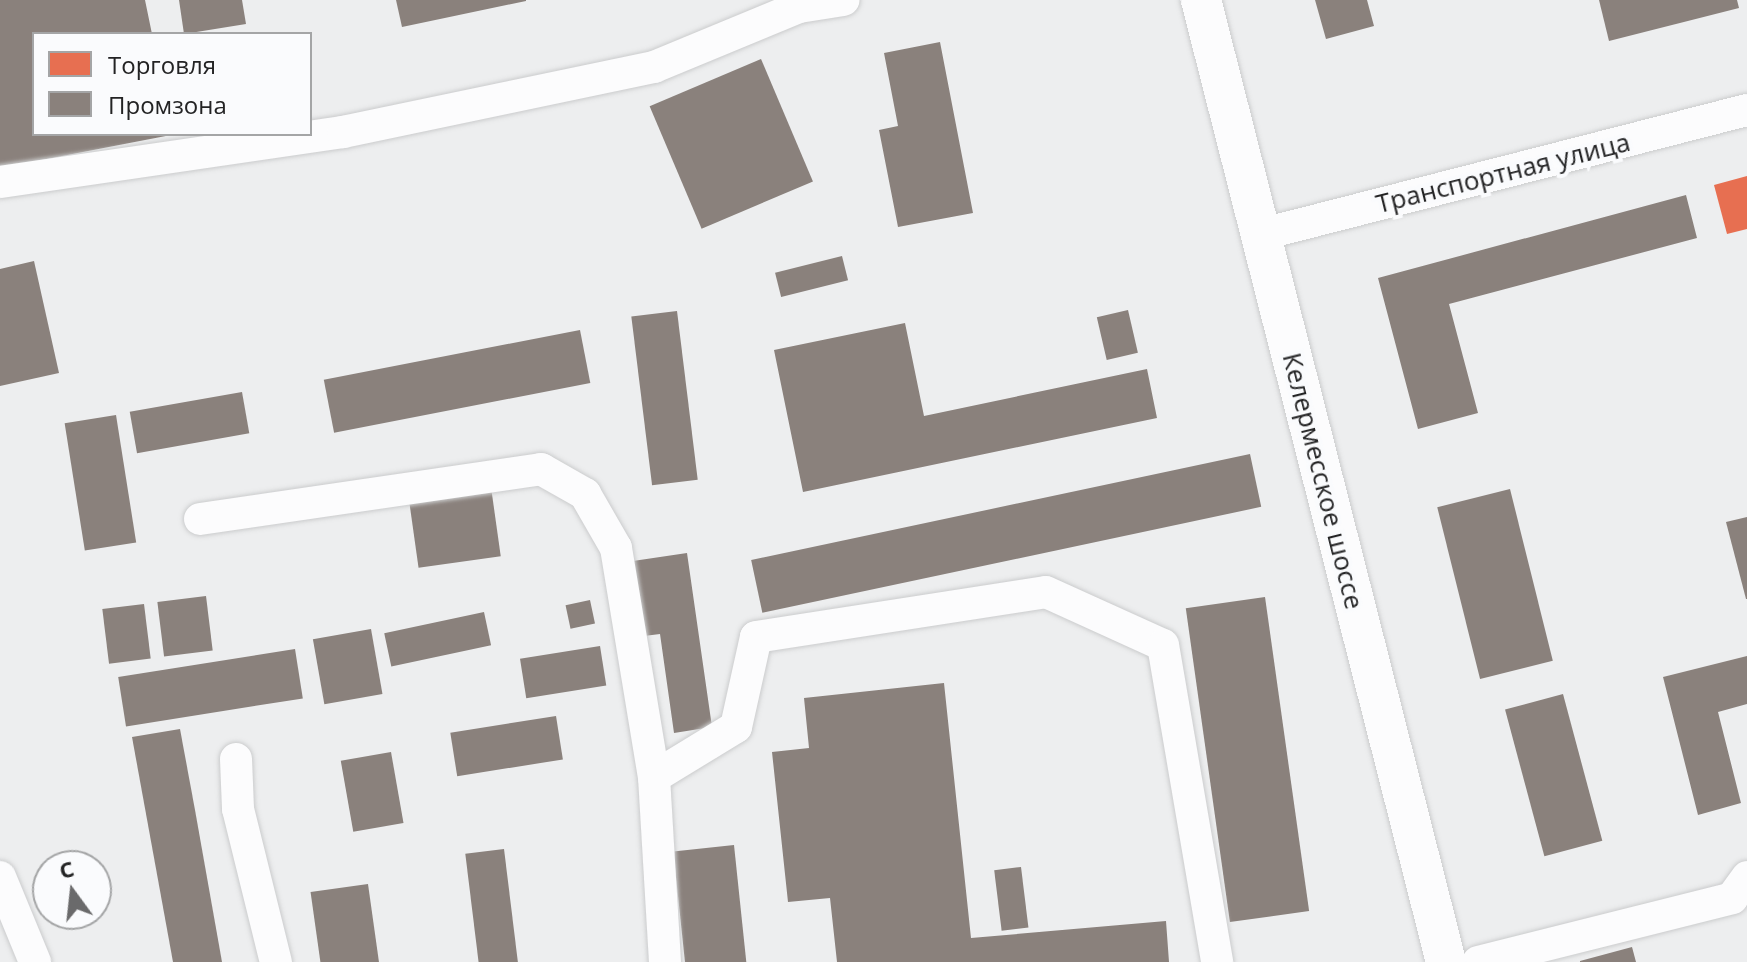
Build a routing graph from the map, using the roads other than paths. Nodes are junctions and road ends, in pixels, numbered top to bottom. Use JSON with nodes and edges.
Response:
{"nodes":[{"id":1,"x":843,"y":0,"type":"edge"},
{"id":2,"x":1201,"y":0,"type":"edge"},
{"id":3,"x":1747,"y":110,"type":"edge"},
{"id":4,"x":0,"y":182,"type":"edge"},
{"id":5,"x":1259,"y":235,"type":"junction"},
{"id":6,"x":200,"y":519,"type":"dead end"},
{"id":7,"x":236,"y":759,"type":"dead end"},
{"id":8,"x":654,"y":777,"type":"junction"},
{"id":9,"x":0,"y":877,"type":"edge"},
{"id":10,"x":1747,"y":877,"type":"edge"},
{"id":11,"x":35,"y":962,"type":"edge"},
{"id":12,"x":276,"y":962,"type":"edge"},
{"id":13,"x":665,"y":962,"type":"edge"},
{"id":14,"x":1217,"y":962,"type":"edge"},
{"id":15,"x":1446,"y":962,"type":"edge"},
{"id":16,"x":1478,"y":962,"type":"edge"}],
"edges":[{"from":1,"to":4,"type":"street"},
{"from":2,"to":5,"type":"main road","name":"Келермесское шоссе"},
{"from":3,"to":5,"type":"street","name":"Транспортная улица"},
{"from":5,"to":15,"type":"main road","name":"Келермесское шоссе"},
{"from":6,"to":8,"type":"street"},
{"from":7,"to":12,"type":"street"},
{"from":8,"to":13,"type":"street"},
{"from":8,"to":14,"type":"street"},
{"from":9,"to":11,"type":"street"},
{"from":10,"to":16,"type":"street"}]}
